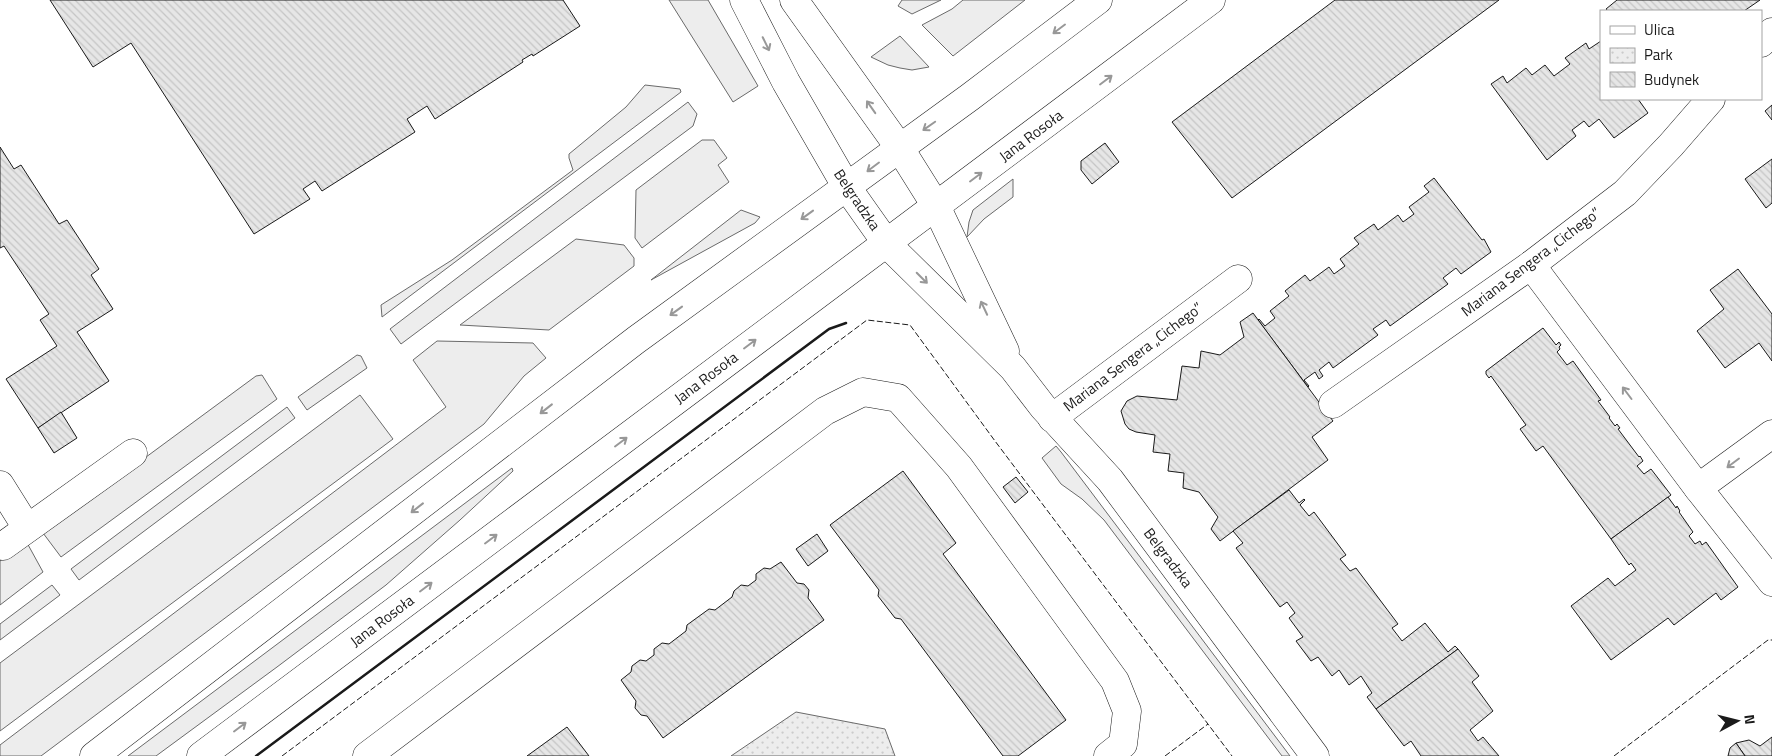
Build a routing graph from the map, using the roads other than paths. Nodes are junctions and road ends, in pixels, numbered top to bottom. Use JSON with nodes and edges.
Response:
{"nodes":[{"id":1,"x":744,"y":0,"type":"edge"},
{"id":2,"x":794,"y":0,"type":"edge"},
{"id":3,"x":1098,"y":0,"type":"edge"},
{"id":4,"x":1212,"y":0,"type":"edge"},
{"id":5,"x":1772,"y":32,"type":"edge"},
{"id":6,"x":1762,"y":42,"type":"edge"},
{"id":7,"x":1710,"y":100,"type":"edge"},
{"id":8,"x":899,"y":147,"type":"junction"},
{"id":9,"x":846,"y":186,"type":"junction"},
{"id":10,"x":936,"y":206,"type":"junction"},
{"id":11,"x":887,"y":244,"type":"junction"},
{"id":12,"x":1530,"y":266,"type":"junction"},
{"id":13,"x":1238,"y":279,"type":"dead end"},
{"id":14,"x":1013,"y":368,"type":"junction"},
{"id":15,"x":1333,"y":404,"type":"dead end"},
{"id":16,"x":1052,"y":418,"type":"junction"},
{"id":17,"x":1772,"y":434,"type":"edge"},
{"id":18,"x":133,"y":453,"type":"dead end"},
{"id":19,"x":0,"y":485,"type":"edge"},
{"id":20,"x":1698,"y":488,"type":"junction"},
{"id":21,"x":28,"y":528,"type":"junction"},
{"id":22,"x":3,"y":546,"type":"dead end"},
{"id":23,"x":1772,"y":582,"type":"edge"},
{"id":24,"x":94,"y":756,"type":"edge"},
{"id":25,"x":201,"y":756,"type":"edge"},
{"id":26,"x":366,"y":756,"type":"edge"},
{"id":27,"x":1108,"y":756,"type":"edge"},
{"id":28,"x":1315,"y":756,"type":"edge"}],
"edges":[{"from":1,"to":9,"type":"street","name":"Belgradzka","one_way":true},
{"from":8,"to":2,"type":"street","name":"Belgradzka","one_way":true},
{"from":3,"to":8,"type":"street","one_way":true},
{"from":10,"to":4,"type":"street","name":"Jana Rosoła","one_way":true},
{"from":5,"to":6,"type":"street"},
{"from":7,"to":12,"type":"street","name":"Mariana Sengera „Cichego”"},
{"from":8,"to":9,"type":"street","one_way":true},
{"from":8,"to":10,"type":"street","name":"Belgradzka"},
{"from":9,"to":11,"type":"street","name":"Belgradzka"},
{"from":9,"to":24,"type":"street","one_way":true},
{"from":10,"to":11,"type":"street","name":"Jana Rosoła"},
{"from":14,"to":10,"type":"street","name":"Belgradzka","one_way":true},
{"from":11,"to":14,"type":"street","name":"Belgradzka","one_way":true},
{"from":25,"to":11,"type":"street","name":"Jana Rosoła","one_way":true},
{"from":12,"to":15,"type":"street","name":"Mariana Sengera „Cichego”"},
{"from":20,"to":12,"type":"street","one_way":true},
{"from":13,"to":16,"type":"street","name":"Mariana Sengera „Cichego”"},
{"from":14,"to":16,"type":"street","name":"Belgradzka"},
{"from":16,"to":28,"type":"street","name":"Belgradzka"},
{"from":17,"to":20,"type":"street","one_way":true},
{"from":18,"to":21,"type":"street"},
{"from":19,"to":21,"type":"street"},
{"from":20,"to":23,"type":"street"},
{"from":21,"to":22,"type":"street"},
{"from":26,"to":27,"type":"street"}]}
